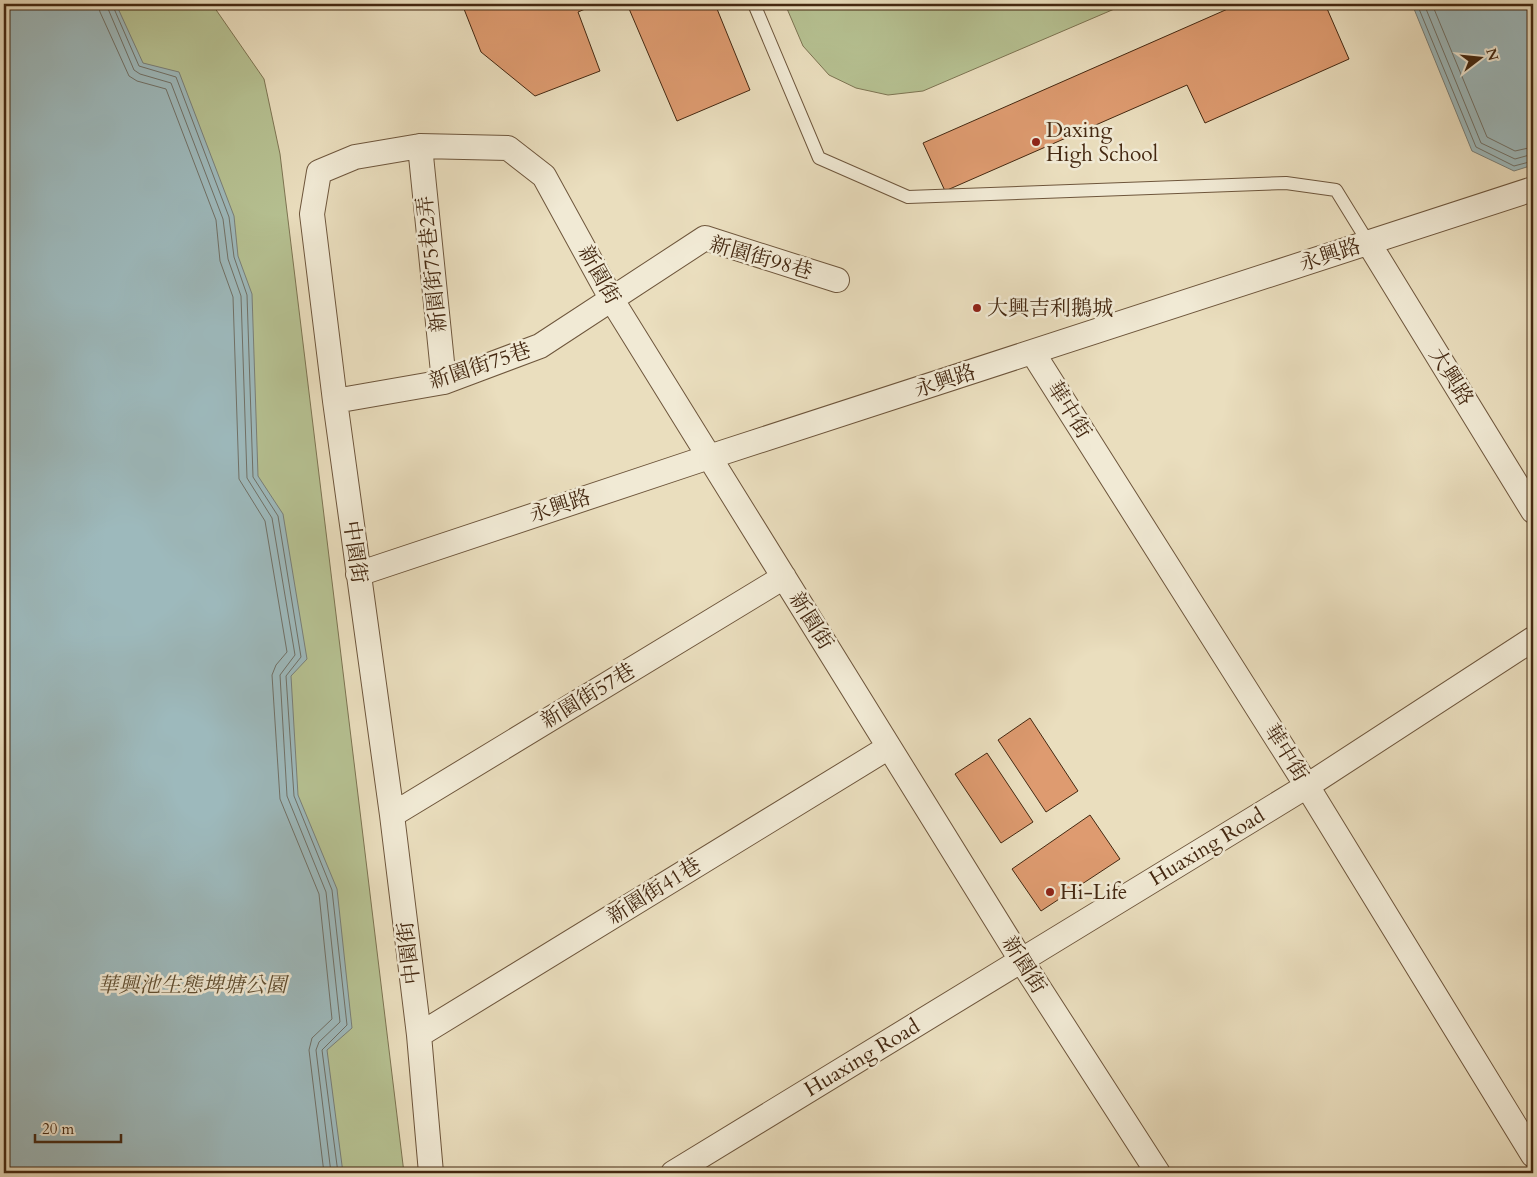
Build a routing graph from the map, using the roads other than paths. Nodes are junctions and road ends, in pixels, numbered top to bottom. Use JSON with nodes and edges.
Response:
{"nodes":[{"id":1,"x":754,"y":4,"type":"edge"},
{"id":2,"x":420,"y":146,"type":"junction"},
{"id":3,"x":1533,"y":189,"type":"edge"},
{"id":4,"x":1368,"y":242,"type":"junction"},
{"id":5,"x":837,"y":280,"type":"dead end"},
{"id":6,"x":612,"y":300,"type":"junction"},
{"id":7,"x":1033,"y":353,"type":"junction"},
{"id":8,"x":444,"y":382,"type":"junction"},
{"id":9,"x":335,"y":401,"type":"junction"},
{"id":10,"x":709,"y":457,"type":"junction"},
{"id":11,"x":1533,"y":511,"type":"edge"},
{"id":12,"x":358,"y":574,"type":"junction"},
{"id":13,"x":784,"y":577,"type":"junction"},
{"id":14,"x":1533,"y":639,"type":"edge"},
{"id":15,"x":889,"y":747,"type":"junction"},
{"id":16,"x":1307,"y":786,"type":"junction"},
{"id":17,"x":392,"y":815,"type":"junction"},
{"id":18,"x":1021,"y":960,"type":"junction"},
{"id":19,"x":419,"y":1035,"type":"junction"},
{"id":20,"x":1533,"y":1155,"type":"edge"},
{"id":21,"x":431,"y":1173,"type":"edge"},
{"id":22,"x":673,"y":1173,"type":"edge"},
{"id":23,"x":1158,"y":1173,"type":"edge"}],
"edges":[{"from":1,"to":4,"type":"lane"},
{"from":2,"to":6,"type":"street","name":"新園街"},
{"from":2,"to":8,"type":"street","name":"新園街75巷2弄"},
{"from":2,"to":9,"type":"street","name":"中園街"},
{"from":3,"to":4,"type":"street","name":"永興路"},
{"from":4,"to":7,"type":"street","name":"永興路"},
{"from":4,"to":11,"type":"street","name":"大興路"},
{"from":5,"to":6,"type":"street","name":"新園街98巷"},
{"from":6,"to":8,"type":"street","name":"新園街75巷"},
{"from":6,"to":10,"type":"street","name":"新園街"},
{"from":7,"to":10,"type":"street","name":"永興路"},
{"from":7,"to":16,"type":"street","name":"華中街"},
{"from":8,"to":9,"type":"street","name":"新園街75巷"},
{"from":9,"to":12,"type":"street","name":"中園街"},
{"from":10,"to":12,"type":"street","name":"永興路"},
{"from":10,"to":13,"type":"street","name":"新園街"},
{"from":12,"to":17,"type":"street","name":"中園街"},
{"from":13,"to":15,"type":"street","name":"新園街"},
{"from":13,"to":17,"type":"street","name":"新園街57巷"},
{"from":14,"to":16,"type":"street","name":"Huaxing Road"},
{"from":15,"to":18,"type":"street","name":"新園街"},
{"from":15,"to":19,"type":"street","name":"新園街41巷"},
{"from":16,"to":18,"type":"street","name":"Huaxing Road"},
{"from":16,"to":20,"type":"street","name":"華中街"},
{"from":17,"to":19,"type":"street","name":"中園街"},
{"from":18,"to":22,"type":"street","name":"Huaxing Road"},
{"from":18,"to":23,"type":"street","name":"新園街"},
{"from":19,"to":21,"type":"street","name":"中園街"}]}
